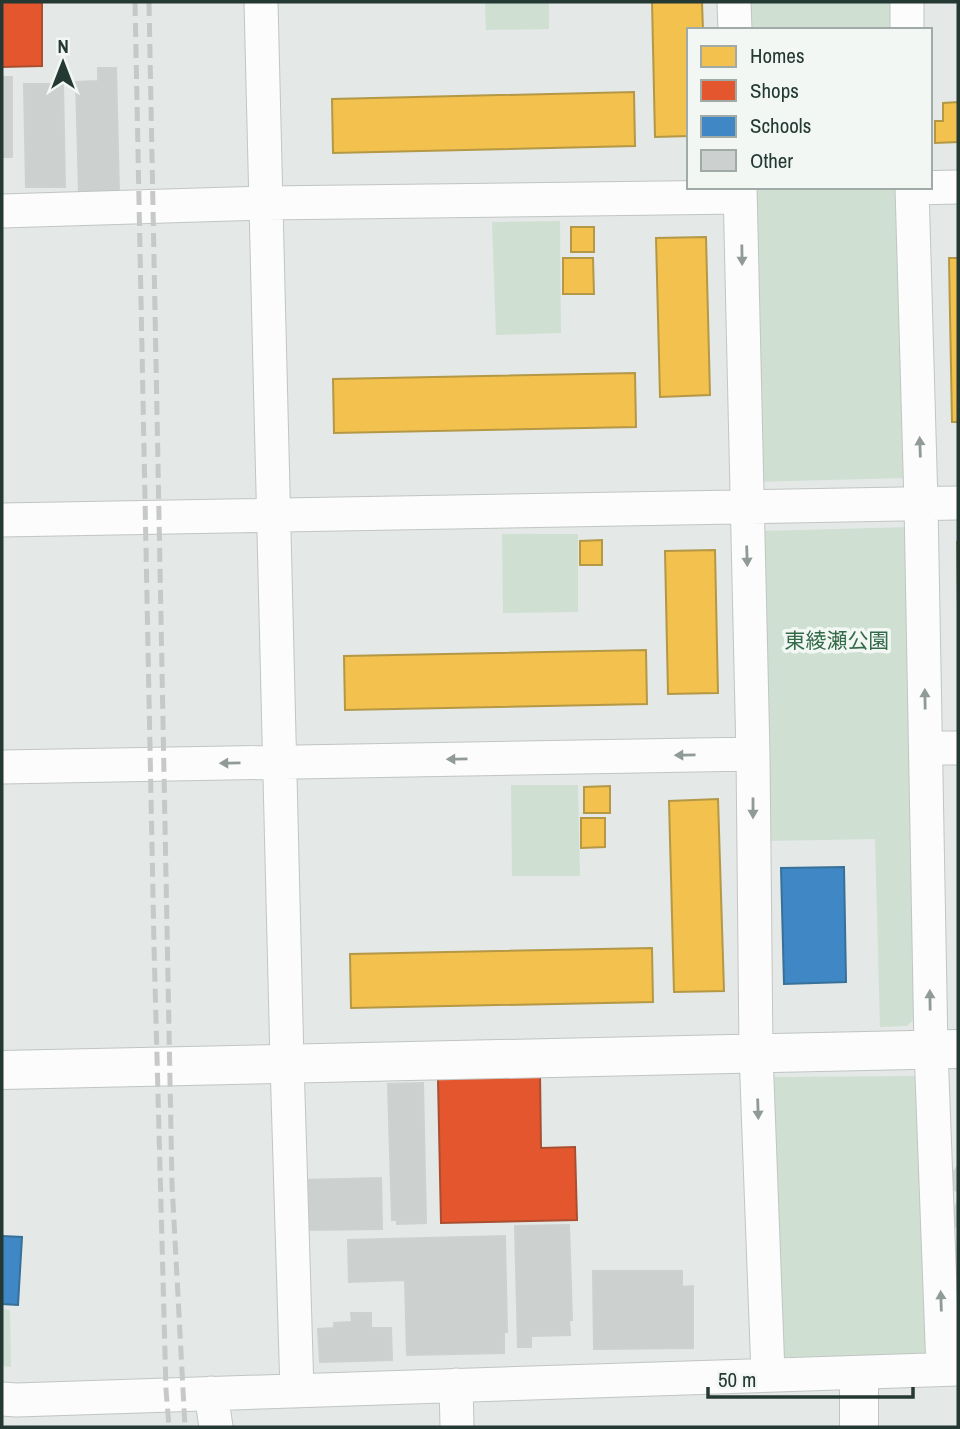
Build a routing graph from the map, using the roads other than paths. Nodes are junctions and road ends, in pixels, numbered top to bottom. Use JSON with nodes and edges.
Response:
{"nodes":[{"id":1,"x":261,"y":2,"type":"edge"},
{"id":2,"x":734,"y":2,"type":"edge"},
{"id":3,"x":907,"y":2,"type":"edge"},
{"id":4,"x":735,"y":28,"type":"edge"},
{"id":5,"x":907,"y":28,"type":"edge"},
{"id":6,"x":958,"y":187,"type":"edge"},
{"id":7,"x":932,"y":188,"type":"edge"},
{"id":8,"x":912,"y":189,"type":"edge"},
{"id":9,"x":740,"y":192,"type":"edge"},
{"id":10,"x":266,"y":203,"type":"junction"},
{"id":11,"x":2,"y":211,"type":"edge"},
{"id":12,"x":958,"y":503,"type":"edge"},
{"id":13,"x":921,"y":504,"type":"junction"},
{"id":14,"x":746,"y":506,"type":"junction"},
{"id":15,"x":275,"y":516,"type":"junction"},
{"id":16,"x":2,"y":520,"type":"edge"},
{"id":17,"x":942,"y":748,"type":"edge"},
{"id":18,"x":753,"y":754,"type":"junction"},
{"id":19,"x":280,"y":762,"type":"junction"},
{"id":20,"x":2,"y":767,"type":"edge"},
{"id":21,"x":945,"y":1049,"type":"edge"},
{"id":22,"x":756,"y":1053,"type":"junction"},
{"id":23,"x":287,"y":1062,"type":"junction"},
{"id":24,"x":2,"y":1070,"type":"edge"},
{"id":25,"x":951,"y":1369,"type":"edge"},
{"id":26,"x":768,"y":1374,"type":"junction"},
{"id":27,"x":859,"y":1377,"type":"junction"},
{"id":28,"x":456,"y":1385,"type":"junction"},
{"id":29,"x":297,"y":1391,"type":"junction"},
{"id":30,"x":211,"y":1393,"type":"junction"},
{"id":31,"x":12,"y":1409,"type":"edge"},
{"id":32,"x":216,"y":1427,"type":"edge"},
{"id":33,"x":457,"y":1427,"type":"edge"},
{"id":34,"x":859,"y":1427,"type":"edge"}],
"edges":[{"from":1,"to":10,"type":"street"},
{"from":2,"to":4,"type":"street"},
{"from":3,"to":5,"type":"street"},
{"from":6,"to":7,"type":"street"},
{"from":13,"to":8,"type":"street","one_way":true},
{"from":9,"to":10,"type":"street"},
{"from":9,"to":14,"type":"street","one_way":true},
{"from":10,"to":11,"type":"street"},
{"from":10,"to":15,"type":"street"},
{"from":12,"to":13,"type":"street"},
{"from":13,"to":14,"type":"street"},
{"from":17,"to":13,"type":"street","one_way":true},
{"from":14,"to":15,"type":"street"},
{"from":14,"to":18,"type":"street","one_way":true},
{"from":15,"to":16,"type":"street"},
{"from":15,"to":19,"type":"street"},
{"from":21,"to":17,"type":"street","one_way":true},
{"from":18,"to":19,"type":"street","one_way":true},
{"from":18,"to":22,"type":"street","one_way":true},
{"from":19,"to":20,"type":"street","one_way":true},
{"from":19,"to":23,"type":"street"},
{"from":21,"to":22,"type":"street"},
{"from":25,"to":21,"type":"street","one_way":true},
{"from":22,"to":23,"type":"street"},
{"from":22,"to":26,"type":"street","one_way":true},
{"from":23,"to":24,"type":"street"},
{"from":23,"to":29,"type":"street"},
{"from":25,"to":27,"type":"street"},
{"from":26,"to":27,"type":"street"},
{"from":26,"to":28,"type":"street"},
{"from":27,"to":34,"type":"street"},
{"from":28,"to":29,"type":"street"},
{"from":28,"to":33,"type":"street"},
{"from":29,"to":30,"type":"street"},
{"from":30,"to":31,"type":"street"},
{"from":30,"to":32,"type":"street"}]}
